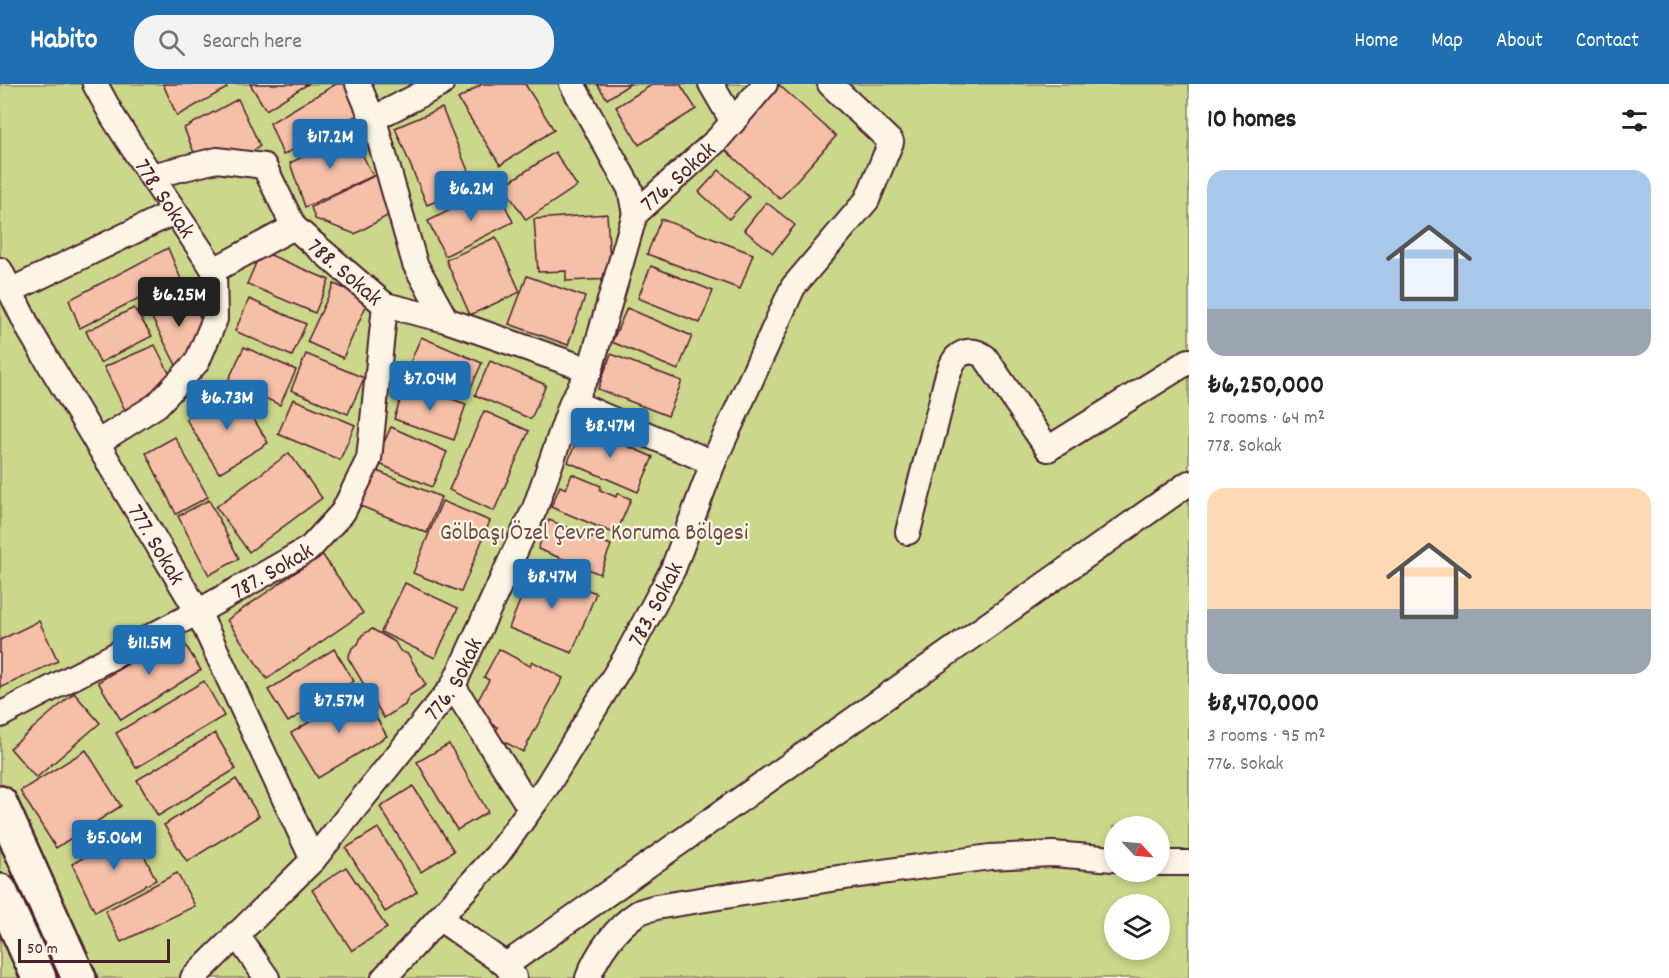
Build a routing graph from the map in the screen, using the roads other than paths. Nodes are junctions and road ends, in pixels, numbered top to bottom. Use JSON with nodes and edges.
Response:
{"nodes":[{"id":1,"x":95,"y":84,"type":"edge"},
{"id":2,"x":358,"y":84,"type":"edge"},
{"id":3,"x":441,"y":84,"type":"edge"},
{"id":4,"x":572,"y":84,"type":"edge"},
{"id":5,"x":711,"y":84,"type":"edge"},
{"id":6,"x":765,"y":84,"type":"edge"},
{"id":7,"x":830,"y":84,"type":"edge"},
{"id":8,"x":373,"y":119,"type":"junction"},
{"id":9,"x":733,"y":122,"type":"junction"},
{"id":10,"x":151,"y":177,"type":"junction"},
{"id":11,"x":174,"y":212,"type":"junction"},
{"id":12,"x":635,"y":214,"type":"junction"},
{"id":13,"x":294,"y":227,"type":"junction"},
{"id":14,"x":214,"y":270,"type":"junction"},
{"id":15,"x":5,"y":281,"type":"edge"},
{"id":16,"x":385,"y":305,"type":"junction"},
{"id":17,"x":446,"y":320,"type":"junction"},
{"id":18,"x":1189,"y":361,"type":"edge"},
{"id":19,"x":590,"y":370,"type":"junction"},
{"id":20,"x":572,"y":402,"type":"junction"},
{"id":21,"x":97,"y":442,"type":"junction"},
{"id":22,"x":713,"y":463,"type":"junction"},
{"id":23,"x":1189,"y":483,"type":"edge"},
{"id":24,"x":908,"y":532,"type":"dead end"},
{"id":25,"x":198,"y":612,"type":"junction"},
{"id":26,"x":453,"y":686,"type":"junction"},
{"id":27,"x":0,"y":715,"type":"edge"},
{"id":28,"x":0,"y":803,"type":"edge"},
{"id":29,"x":531,"y":808,"type":"junction"},
{"id":30,"x":1104,"y":858,"type":"edge"},
{"id":31,"x":313,"y":860,"type":"junction"},
{"id":32,"x":1170,"y":863,"type":"edge"},
{"id":33,"x":1189,"y":863,"type":"edge"},
{"id":34,"x":0,"y":891,"type":"edge"},
{"id":35,"x":439,"y":918,"type":"junction"},
{"id":36,"x":236,"y":934,"type":"junction"},
{"id":37,"x":510,"y":971,"type":"edge"},
{"id":38,"x":39,"y":978,"type":"edge"},
{"id":39,"x":80,"y":978,"type":"edge"},
{"id":40,"x":193,"y":978,"type":"edge"},
{"id":41,"x":267,"y":978,"type":"edge"},
{"id":42,"x":384,"y":978,"type":"edge"},
{"id":43,"x":588,"y":978,"type":"edge"}],
"edges":[{"from":1,"to":10,"type":"street","name":"778. Sokak"},
{"from":2,"to":8,"type":"street"},
{"from":3,"to":8,"type":"street"},
{"from":4,"to":12,"type":"street"},
{"from":5,"to":9,"type":"street"},
{"from":6,"to":9,"type":"street","name":"776. Sokak"},
{"from":7,"to":22,"type":"street","name":"783. Sokak"},
{"from":8,"to":17,"type":"street"},
{"from":9,"to":12,"type":"street","name":"776. Sokak"},
{"from":10,"to":11,"type":"street","name":"778. Sokak"},
{"from":10,"to":13,"type":"street"},
{"from":11,"to":14,"type":"street","name":"778. Sokak"},
{"from":11,"to":15,"type":"street"},
{"from":12,"to":19,"type":"street","name":"776. Sokak"},
{"from":13,"to":14,"type":"street","name":"788. Sokak"},
{"from":13,"to":16,"type":"street","name":"788. Sokak"},
{"from":14,"to":21,"type":"street"},
{"from":15,"to":21,"type":"street","name":"777. Sokak"},
{"from":16,"to":17,"type":"street","name":"788. Sokak"},
{"from":16,"to":25,"type":"street","name":"787. Sokak"},
{"from":17,"to":19,"type":"street","name":"788. Sokak"},
{"from":18,"to":24,"type":"street"},
{"from":19,"to":20,"type":"street","name":"776. Sokak"},
{"from":20,"to":22,"type":"street"},
{"from":20,"to":26,"type":"street","name":"776. Sokak"},
{"from":21,"to":25,"type":"street","name":"777. Sokak"},
{"from":22,"to":29,"type":"street","name":"783. Sokak"},
{"from":23,"to":37,"type":"street"},
{"from":25,"to":27,"type":"street","name":"787. Sokak"},
{"from":25,"to":31,"type":"street","name":"777. Sokak"},
{"from":26,"to":29,"type":"street"},
{"from":26,"to":31,"type":"street","name":"776. Sokak"},
{"from":28,"to":39,"type":"highway"},
{"from":29,"to":35,"type":"street","name":"783. Sokak"},
{"from":30,"to":43,"type":"street"},
{"from":31,"to":36,"type":"street","name":"776. Sokak"},
{"from":32,"to":33,"type":"street"},
{"from":34,"to":38,"type":"highway"},
{"from":35,"to":37,"type":"street"},
{"from":35,"to":42,"type":"street","name":"783. Sokak"},
{"from":36,"to":40,"type":"street","name":"776. Sokak"},
{"from":36,"to":41,"type":"street"}]}
